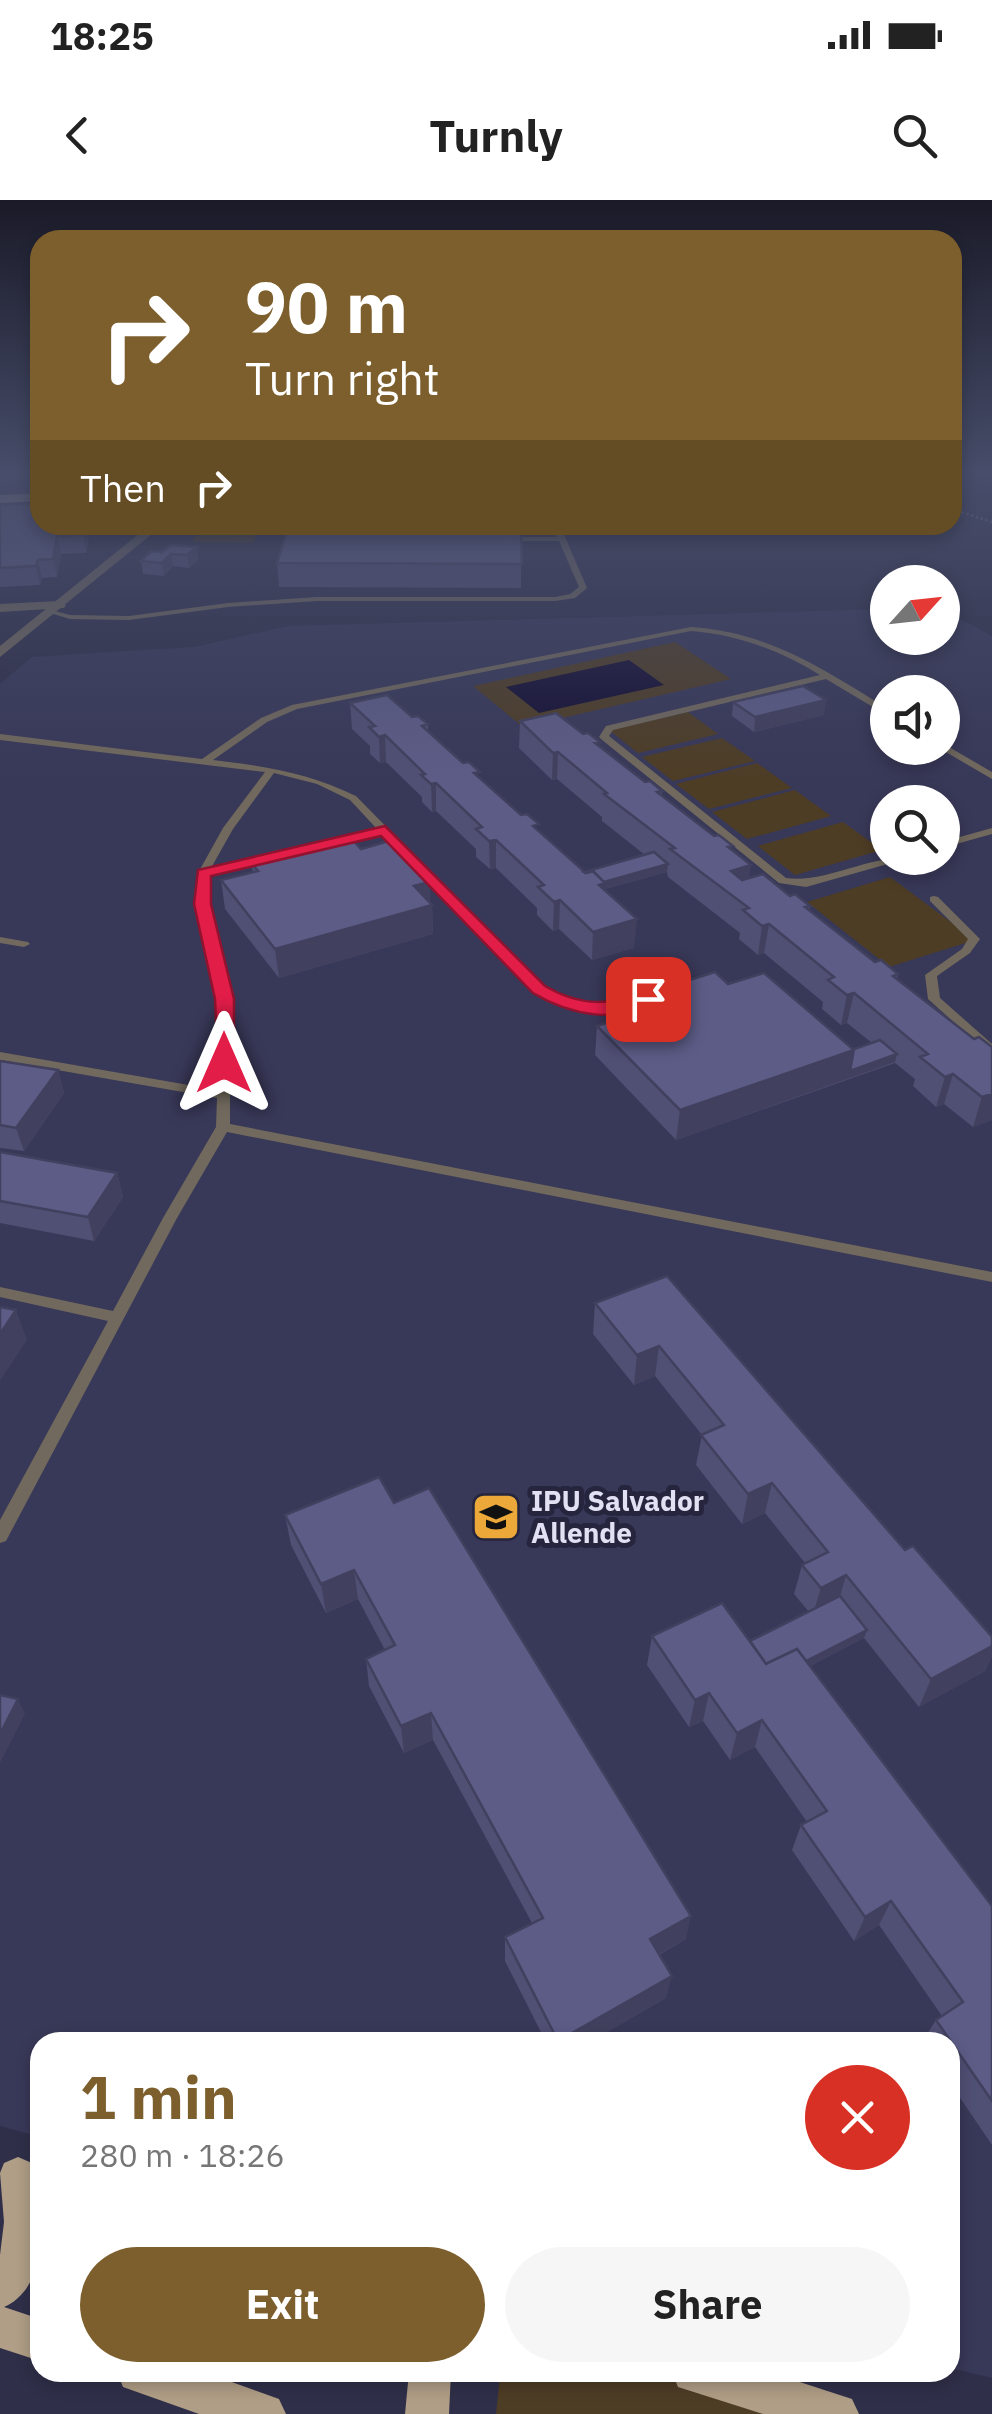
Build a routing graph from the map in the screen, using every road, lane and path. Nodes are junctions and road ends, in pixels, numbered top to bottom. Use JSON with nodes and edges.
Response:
{"nodes":[{"id":1,"x":98,"y":573,"type":"edge"},
{"id":2,"x":577,"y":573,"type":"edge"},
{"id":3,"x":0,"y":608,"type":"edge"},
{"id":4,"x":55,"y":608,"type":"junction"},
{"id":5,"x":0,"y":653,"type":"edge"},
{"id":6,"x":826,"y":676,"type":"junction"},
{"id":7,"x":870,"y":702,"type":"edge"},
{"id":8,"x":0,"y":737,"type":"edge"},
{"id":9,"x":960,"y":757,"type":"edge"},
{"id":10,"x":205,"y":761,"type":"junction"},
{"id":11,"x":272,"y":770,"type":"junction"},
{"id":12,"x":992,"y":776,"type":"edge"},
{"id":13,"x":385,"y":830,"type":"junction"},
{"id":14,"x":992,"y":831,"type":"edge"},
{"id":15,"x":960,"y":840,"type":"edge"},
{"id":16,"x":296,"y":851,"type":"junction"},
{"id":17,"x":306,"y":863,"type":"edge"},
{"id":18,"x":870,"y":866,"type":"edge"},
{"id":19,"x":203,"y":873,"type":"junction"},
{"id":20,"x":934,"y":899,"type":"dead end"},
{"id":21,"x":0,"y":940,"type":"edge"},
{"id":22,"x":24,"y":944,"type":"dead end"},
{"id":23,"x":648,"y":999,"type":"edge"},
{"id":24,"x":992,"y":1050,"type":"edge"},
{"id":25,"x":0,"y":1056,"type":"edge"},
{"id":26,"x":224,"y":1094,"type":"junction"},
{"id":27,"x":223,"y":1126,"type":"junction"},
{"id":28,"x":992,"y":1278,"type":"edge"},
{"id":29,"x":0,"y":1292,"type":"edge"},
{"id":30,"x":116,"y":1317,"type":"junction"},
{"id":31,"x":0,"y":1536,"type":"edge"},
{"id":32,"x":19,"y":2178,"type":"edge"},
{"id":33,"x":0,"y":2288,"type":"edge"},
{"id":34,"x":0,"y":2327,"type":"edge"},
{"id":35,"x":30,"y":2337,"type":"edge"},
{"id":36,"x":168,"y":2382,"type":"edge"},
{"id":37,"x":429,"y":2382,"type":"edge"},
{"id":38,"x":727,"y":2382,"type":"edge"},
{"id":39,"x":264,"y":2414,"type":"edge"},
{"id":40,"x":426,"y":2414,"type":"edge"},
{"id":41,"x":836,"y":2414,"type":"edge"}],
"edges":[{"from":1,"to":4,"type":"street"},
{"from":2,"to":4,"type":"lane"},
{"from":3,"to":4,"type":"street"},
{"from":4,"to":5,"type":"street"},
{"from":6,"to":7,"type":"lane"},
{"from":6,"to":10,"type":"lane"},
{"from":6,"to":18,"type":"lane"},
{"from":8,"to":10,"type":"lane"},
{"from":9,"to":12,"type":"lane"},
{"from":10,"to":11,"type":"lane"},
{"from":11,"to":13,"type":"lane"},
{"from":11,"to":19,"type":"lane"},
{"from":13,"to":16,"type":"lane"},
{"from":13,"to":23,"type":"lane"},
{"from":14,"to":15,"type":"lane"},
{"from":16,"to":17,"type":"lane"},
{"from":16,"to":19,"type":"lane"},
{"from":19,"to":26,"type":"lane"},
{"from":20,"to":24,"type":"lane"},
{"from":21,"to":22,"type":"lane"},
{"from":25,"to":26,"type":"lane"},
{"from":26,"to":27,"type":"lane"},
{"from":27,"to":28,"type":"lane"},
{"from":27,"to":30,"type":"lane"},
{"from":29,"to":30,"type":"lane"},
{"from":30,"to":31,"type":"lane"},
{"from":32,"to":33,"type":"main road"},
{"from":34,"to":35,"type":"main road"},
{"from":36,"to":39,"type":"main road"},
{"from":37,"to":40,"type":"main road"},
{"from":38,"to":41,"type":"main road"}]}
